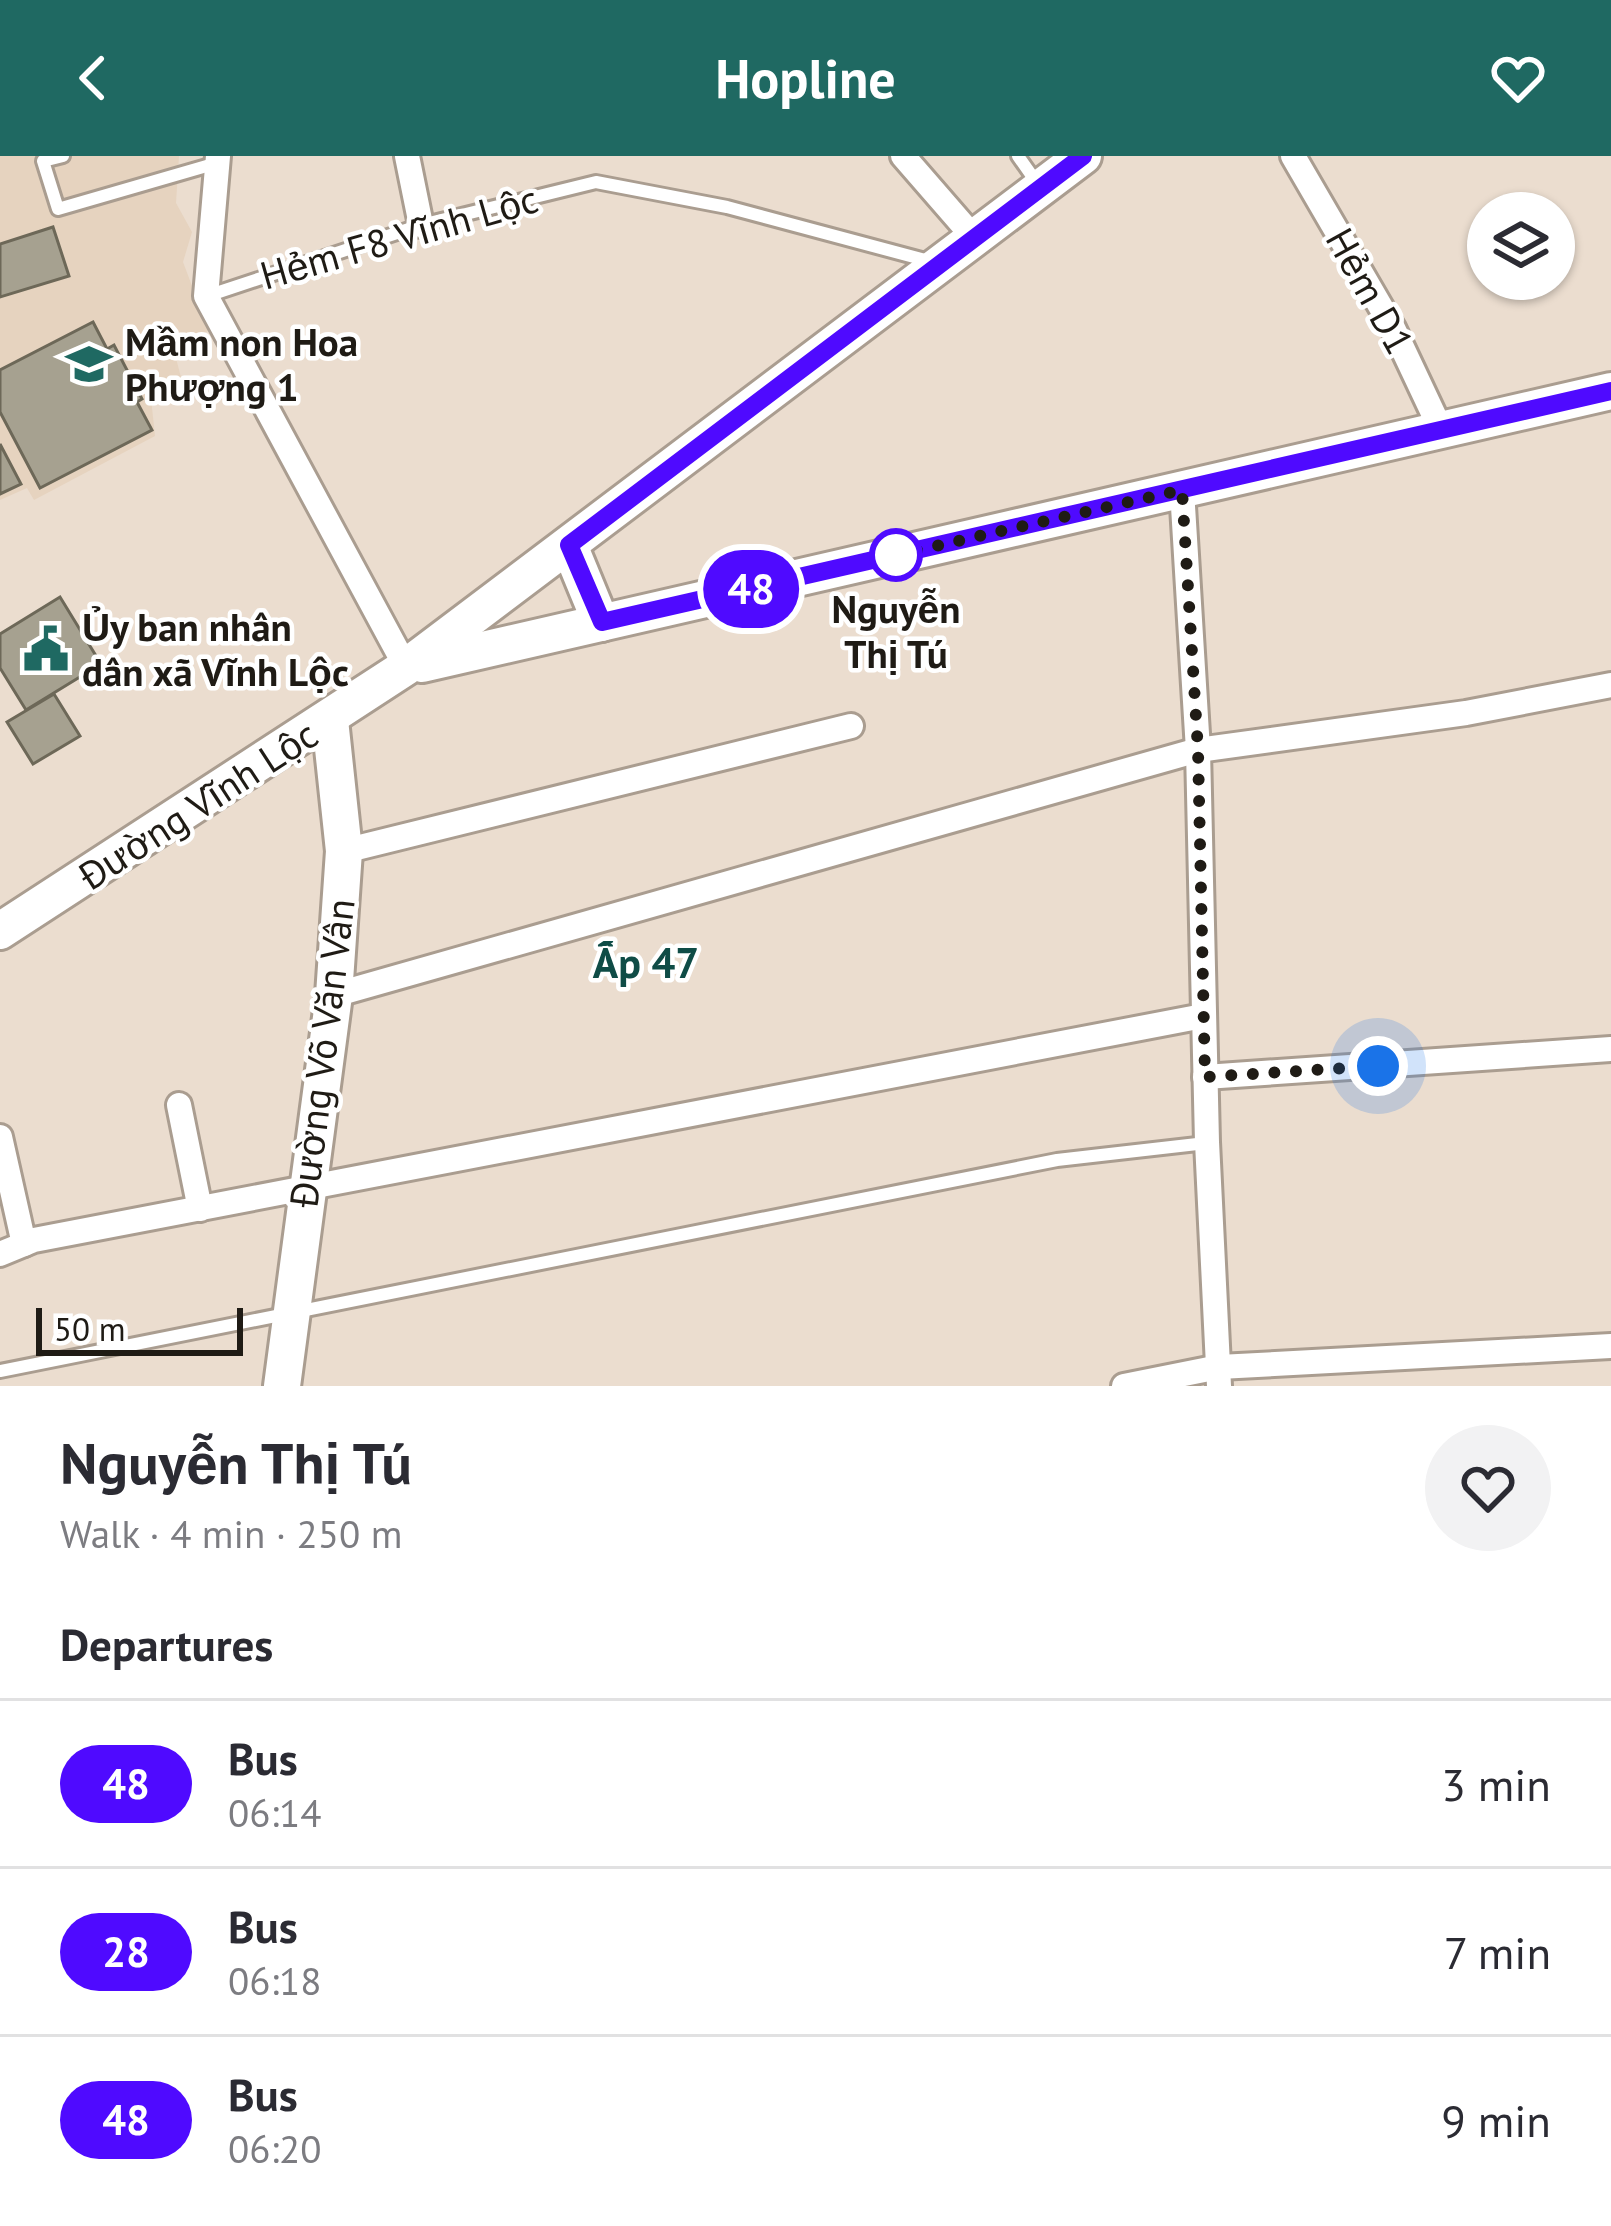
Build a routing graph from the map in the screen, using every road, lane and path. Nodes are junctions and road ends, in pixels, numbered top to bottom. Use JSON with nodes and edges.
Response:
{"nodes":[{"id":1,"x":63,"y":156,"type":"edge"},
{"id":2,"x":407,"y":156,"type":"edge"},
{"id":3,"x":903,"y":156,"type":"edge"},
{"id":4,"x":1018,"y":156,"type":"edge"},
{"id":5,"x":1083,"y":156,"type":"edge"},
{"id":6,"x":1292,"y":156,"type":"edge"},
{"id":7,"x":217,"y":159,"type":"edge"},
{"id":8,"x":1041,"y":189,"type":"junction"},
{"id":9,"x":422,"y":225,"type":"junction"},
{"id":10,"x":976,"y":240,"type":"junction"},
{"id":11,"x":943,"y":265,"type":"junction"},
{"id":12,"x":206,"y":296,"type":"junction"},
{"id":13,"x":1611,"y":391,"type":"edge"},
{"id":14,"x":1441,"y":430,"type":"junction"},
{"id":15,"x":1182,"y":490,"type":"junction"},
{"id":16,"x":569,"y":545,"type":"junction"},
{"id":17,"x":602,"y":622,"type":"junction"},
{"id":18,"x":406,"y":667,"type":"junction"},
{"id":19,"x":1611,"y":685,"type":"edge"},
{"id":20,"x":330,"y":720,"type":"junction"},
{"id":21,"x":851,"y":726,"type":"dead end"},
{"id":22,"x":1198,"y":750,"type":"junction"},
{"id":23,"x":344,"y":850,"type":"junction"},
{"id":24,"x":0,"y":931,"type":"edge"},
{"id":25,"x":334,"y":994,"type":"junction"},
{"id":26,"x":1204,"y":1016,"type":"junction"},
{"id":27,"x":1611,"y":1048,"type":"edge"},
{"id":28,"x":1205,"y":1077,"type":"junction"},
{"id":29,"x":179,"y":1105,"type":"dead end"},
{"id":30,"x":0,"y":1137,"type":"edge"},
{"id":31,"x":1207,"y":1142,"type":"junction"},
{"id":32,"x":307,"y":1190,"type":"junction"},
{"id":33,"x":200,"y":1209,"type":"junction"},
{"id":34,"x":24,"y":1244,"type":"junction"},
{"id":35,"x":0,"y":1254,"type":"edge"},
{"id":36,"x":291,"y":1312,"type":"junction"},
{"id":37,"x":1611,"y":1346,"type":"edge"},
{"id":38,"x":0,"y":1371,"type":"edge"},
{"id":39,"x":1219,"y":1377,"type":"edge"},
{"id":40,"x":282,"y":1386,"type":"edge"},
{"id":41,"x":1124,"y":1386,"type":"edge"}],
"edges":[{"from":1,"to":7,"type":"lane"},
{"from":2,"to":9,"type":"street"},
{"from":3,"to":10,"type":"street"},
{"from":4,"to":8,"type":"lane"},
{"from":5,"to":8,"type":"main road","name":"Đường Vĩnh Lộc"},
{"from":6,"to":14,"type":"street","name":"Hẻm D1"},
{"from":7,"to":12,"type":"street"},
{"from":8,"to":10,"type":"main road","name":"Đường Vĩnh Lộc"},
{"from":9,"to":11,"type":"lane","name":"Hẻm F8 Vĩnh Lộc"},
{"from":9,"to":12,"type":"lane","name":"Hẻm F8 Vĩnh Lộc"},
{"from":10,"to":11,"type":"main road","name":"Đường Vĩnh Lộc"},
{"from":11,"to":16,"type":"main road","name":"Đường Vĩnh Lộc"},
{"from":12,"to":18,"type":"street"},
{"from":13,"to":14,"type":"main road"},
{"from":14,"to":15,"type":"main road"},
{"from":15,"to":17,"type":"main road"},
{"from":15,"to":22,"type":"street"},
{"from":16,"to":17,"type":"main road"},
{"from":16,"to":18,"type":"main road","name":"Đường Vĩnh Lộc"},
{"from":17,"to":18,"type":"main road"},
{"from":18,"to":20,"type":"main road","name":"Đường Vĩnh Lộc"},
{"from":19,"to":22,"type":"street"},
{"from":20,"to":23,"type":"main road","name":"Đường Võ Văn Vân"},
{"from":20,"to":24,"type":"main road","name":"Đường Vĩnh Lộc"},
{"from":21,"to":23,"type":"street"},
{"from":22,"to":25,"type":"street"},
{"from":22,"to":26,"type":"street"},
{"from":23,"to":25,"type":"main road","name":"Đường Võ Văn Vân"},
{"from":25,"to":32,"type":"main road","name":"Đường Võ Văn Vân"},
{"from":26,"to":28,"type":"street"},
{"from":26,"to":32,"type":"street"},
{"from":27,"to":28,"type":"street"},
{"from":28,"to":31,"type":"street"},
{"from":29,"to":33,"type":"street"},
{"from":30,"to":34,"type":"street"},
{"from":31,"to":36,"type":"lane"},
{"from":31,"to":39,"type":"street"},
{"from":32,"to":33,"type":"street"},
{"from":32,"to":36,"type":"main road","name":"Đường Võ Văn Vân"},
{"from":33,"to":34,"type":"street"},
{"from":34,"to":35,"type":"street"},
{"from":36,"to":38,"type":"lane"},
{"from":36,"to":40,"type":"main road","name":"Đường Võ Văn Vân"},
{"from":37,"to":39,"type":"street"},
{"from":39,"to":41,"type":"street"}]}
